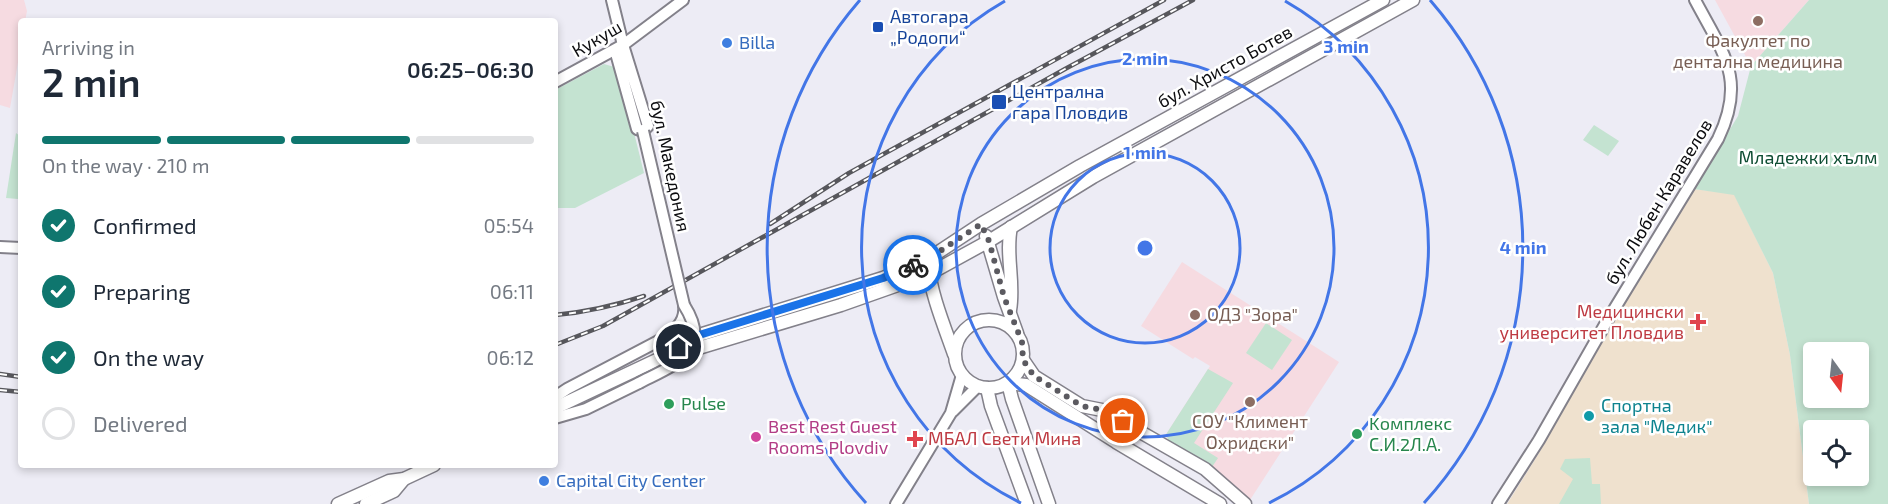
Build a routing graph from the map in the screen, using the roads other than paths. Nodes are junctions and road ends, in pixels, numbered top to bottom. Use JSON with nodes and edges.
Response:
{"nodes":[{"id":1,"x":612,"y":0,"type":"edge"},
{"id":2,"x":682,"y":0,"type":"edge"},
{"id":3,"x":1383,"y":0,"type":"edge"},
{"id":4,"x":1413,"y":0,"type":"edge"},
{"id":5,"x":1695,"y":0,"type":"edge"},
{"id":6,"x":623,"y":45,"type":"junction"},
{"id":7,"x":558,"y":80,"type":"edge"},
{"id":8,"x":981,"y":224,"type":"junction"},
{"id":9,"x":1011,"y":227,"type":"junction"},
{"id":10,"x":989,"y":241,"type":"junction"},
{"id":11,"x":0,"y":247,"type":"edge"},
{"id":12,"x":18,"y":248,"type":"edge"},
{"id":13,"x":934,"y":255,"type":"junction"},
{"id":14,"x":929,"y":274,"type":"junction"},
{"id":15,"x":916,"y":278,"type":"junction"},
{"id":16,"x":935,"y":295,"type":"junction"},
{"id":17,"x":684,"y":305,"type":"junction"},
{"id":18,"x":1010,"y":311,"type":"junction"},
{"id":19,"x":1018,"y":334,"type":"junction"},
{"id":20,"x":955,"y":357,"type":"junction"},
{"id":21,"x":661,"y":358,"type":"junction"},
{"id":22,"x":1023,"y":360,"type":"junction"},
{"id":23,"x":962,"y":375,"type":"junction"},
{"id":24,"x":1008,"y":383,"type":"junction"},
{"id":25,"x":982,"y":387,"type":"junction"},
{"id":26,"x":558,"y":395,"type":"edge"},
{"id":27,"x":558,"y":407,"type":"edge"},
{"id":28,"x":951,"y":413,"type":"junction"},
{"id":29,"x":558,"y":417,"type":"edge"},
{"id":30,"x":428,"y":468,"type":"edge"},
{"id":31,"x":404,"y":479,"type":"junction"},
{"id":32,"x":338,"y":504,"type":"edge"},
{"id":33,"x":366,"y":504,"type":"edge"},
{"id":34,"x":896,"y":504,"type":"edge"},
{"id":35,"x":1027,"y":504,"type":"edge"},
{"id":36,"x":1049,"y":504,"type":"edge"},
{"id":37,"x":1220,"y":504,"type":"edge"},
{"id":38,"x":1245,"y":504,"type":"edge"},
{"id":39,"x":1498,"y":504,"type":"edge"}],
"edges":[{"from":1,"to":6,"type":"street","name":"бул. Македония"},
{"from":2,"to":6,"type":"street","name":"Кукуш"},
{"from":3,"to":8,"type":"main road","name":"бул. Христо Ботев"},
{"from":4,"to":9,"type":"main road","name":"бул. Христо Ботев"},
{"from":5,"to":39,"type":"street","name":"бул. Любен Каравелов"},
{"from":6,"to":7,"type":"street","name":"Кукуш"},
{"from":6,"to":17,"type":"street","name":"бул. Македония","bridge":true},
{"from":8,"to":10,"type":"main road"},
{"from":8,"to":13,"type":"main road","name":"бул. Христо Ботев"},
{"from":9,"to":10,"type":"main road","name":"бул. Христо Ботев"},
{"from":9,"to":18,"type":"main road"},
{"from":10,"to":14,"type":"main road","name":"бул. Христо Ботев"},
{"from":10,"to":18,"type":"main road"},
{"from":11,"to":12,"type":"street"},
{"from":13,"to":14,"type":"main road"},
{"from":13,"to":21,"type":"main road","name":"бул. Христо Ботев"},
{"from":14,"to":15,"type":"main road","name":"бул. Христо Ботев"},
{"from":14,"to":16,"type":"main road"},
{"from":15,"to":16,"type":"main road"},
{"from":15,"to":21,"type":"main road","name":"бул. Христо Ботев"},
{"from":16,"to":20,"type":"main road"},
{"from":17,"to":26,"type":"street"},
{"from":17,"to":29,"type":"street","name":"бул. Македония","bridge":true},
{"from":18,"to":19,"type":"main road"},
{"from":19,"to":20,"type":"main road"},
{"from":19,"to":22,"type":"main road"},
{"from":20,"to":23,"type":"main road"},
{"from":21,"to":27,"type":"main road","name":"бул. Христо Ботев"},
{"from":22,"to":24,"type":"main road"},
{"from":22,"to":38,"type":"main road"},
{"from":23,"to":25,"type":"main road"},
{"from":23,"to":28,"type":"street"},
{"from":24,"to":25,"type":"main road"},
{"from":24,"to":36,"type":"main road"},
{"from":24,"to":37,"type":"main road"},
{"from":25,"to":28,"type":"street"},
{"from":25,"to":35,"type":"main road"},
{"from":28,"to":34,"type":"street"},
{"from":30,"to":31,"type":"main road"},
{"from":31,"to":32,"type":"main road"},
{"from":31,"to":33,"type":"main road"}]}
